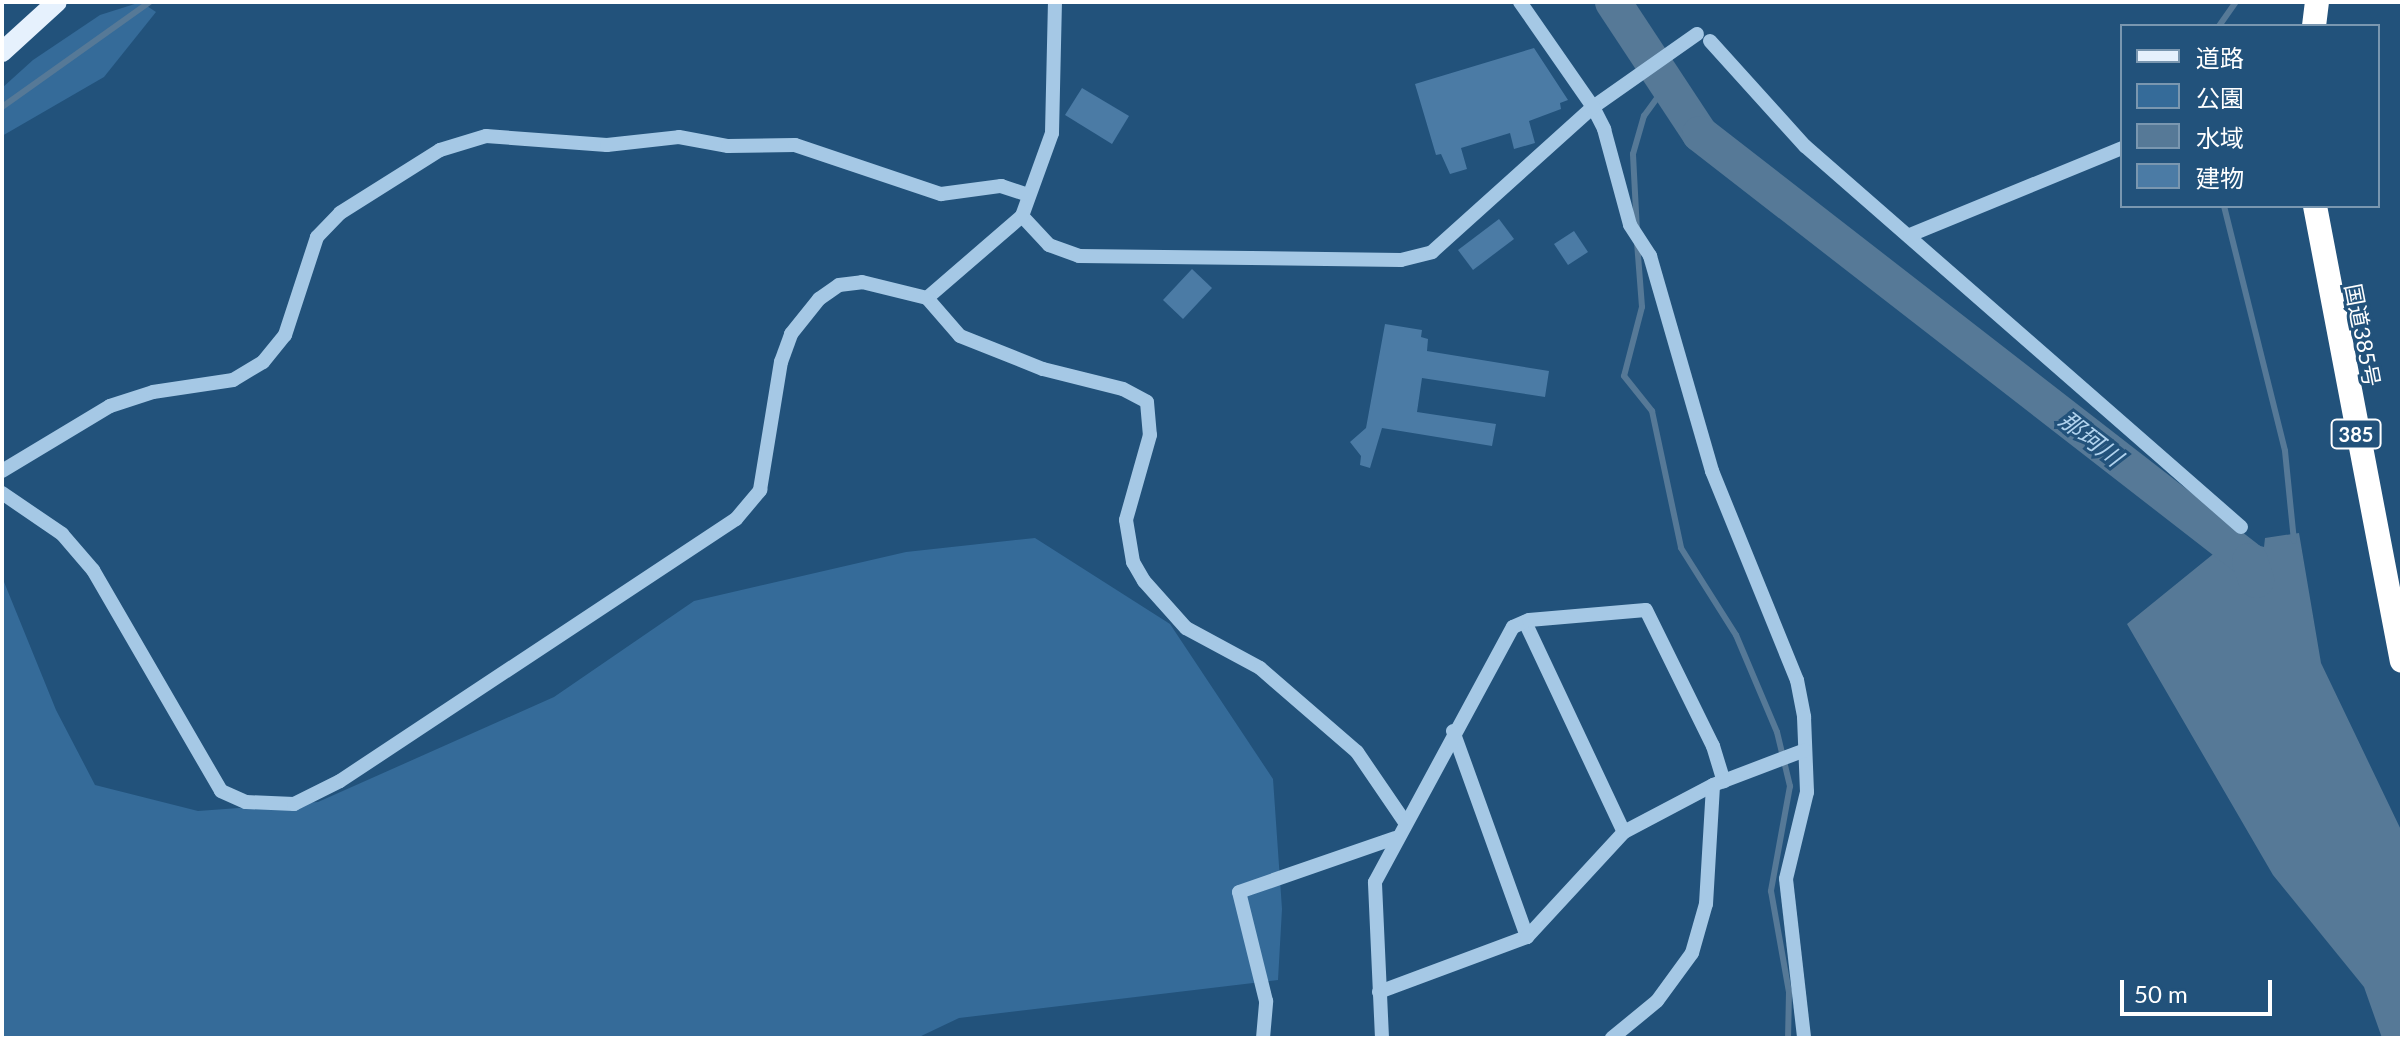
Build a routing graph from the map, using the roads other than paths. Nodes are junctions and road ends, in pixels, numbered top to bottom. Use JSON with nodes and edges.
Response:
{"nodes":[{"id":1,"x":57,"y":2,"type":"edge"},
{"id":2,"x":1055,"y":2,"type":"edge"},
{"id":3,"x":1520,"y":2,"type":"edge"},
{"id":4,"x":2317,"y":2,"type":"edge"},
{"id":5,"x":2314,"y":24,"type":"edge"},
{"id":6,"x":1693,"y":36,"type":"dead end"},
{"id":7,"x":1710,"y":41,"type":"dead end"},
{"id":8,"x":2,"y":52,"type":"edge"},
{"id":9,"x":1597,"y":104,"type":"junction"},
{"id":10,"x":2120,"y":149,"type":"edge"},
{"id":11,"x":1026,"y":194,"type":"junction"},
{"id":12,"x":2315,"y":208,"type":"edge"},
{"id":13,"x":1022,"y":216,"type":"junction"},
{"id":14,"x":1910,"y":235,"type":"junction"},
{"id":15,"x":927,"y":298,"type":"junction"},
{"id":16,"x":2,"y":471,"type":"edge"},
{"id":17,"x":2,"y":493,"type":"edge"},
{"id":18,"x":2241,"y":527,"type":"dead end"},
{"id":19,"x":2394,"y":584,"type":"edge"},
{"id":20,"x":1525,"y":622,"type":"junction"},
{"id":21,"x":2402,"y":661,"type":"edge"},
{"id":22,"x":1453,"y":731,"type":"junction"},
{"id":23,"x":1805,"y":750,"type":"junction"},
{"id":24,"x":1718,"y":783,"type":"junction"},
{"id":25,"x":1404,"y":821,"type":"junction"},
{"id":26,"x":1624,"y":832,"type":"junction"},
{"id":27,"x":1395,"y":838,"type":"junction"},
{"id":28,"x":1527,"y":937,"type":"junction"},
{"id":29,"x":1379,"y":992,"type":"junction"},
{"id":30,"x":1263,"y":1038,"type":"edge"},
{"id":31,"x":1382,"y":1038,"type":"edge"},
{"id":32,"x":1612,"y":1038,"type":"edge"},
{"id":33,"x":1804,"y":1038,"type":"edge"}],
"edges":[{"from":1,"to":8,"type":"main road"},
{"from":2,"to":11,"type":"street"},
{"from":3,"to":9,"type":"street"},
{"from":4,"to":5,"type":"highway"},
{"from":6,"to":9,"type":"street"},
{"from":7,"to":14,"type":"street"},
{"from":9,"to":13,"type":"street"},
{"from":9,"to":23,"type":"street"},
{"from":10,"to":14,"type":"street"},
{"from":11,"to":13,"type":"street"},
{"from":11,"to":16,"type":"street"},
{"from":12,"to":19,"type":"highway","name":"国道385号","number":"385"},
{"from":13,"to":15,"type":"street"},
{"from":14,"to":18,"type":"street"},
{"from":15,"to":17,"type":"street"},
{"from":15,"to":25,"type":"street"},
{"from":19,"to":21,"type":"highway","name":"国道385号","number":"385"},
{"from":20,"to":22,"type":"street"},
{"from":20,"to":24,"type":"street"},
{"from":20,"to":26,"type":"street"},
{"from":22,"to":25,"type":"street"},
{"from":22,"to":28,"type":"street"},
{"from":23,"to":24,"type":"street"},
{"from":23,"to":33,"type":"street"},
{"from":24,"to":26,"type":"street"},
{"from":24,"to":32,"type":"street"},
{"from":25,"to":27,"type":"street"},
{"from":26,"to":28,"type":"street"},
{"from":27,"to":29,"type":"street"},
{"from":27,"to":30,"type":"street"},
{"from":28,"to":29,"type":"street"},
{"from":29,"to":31,"type":"street"}]}
